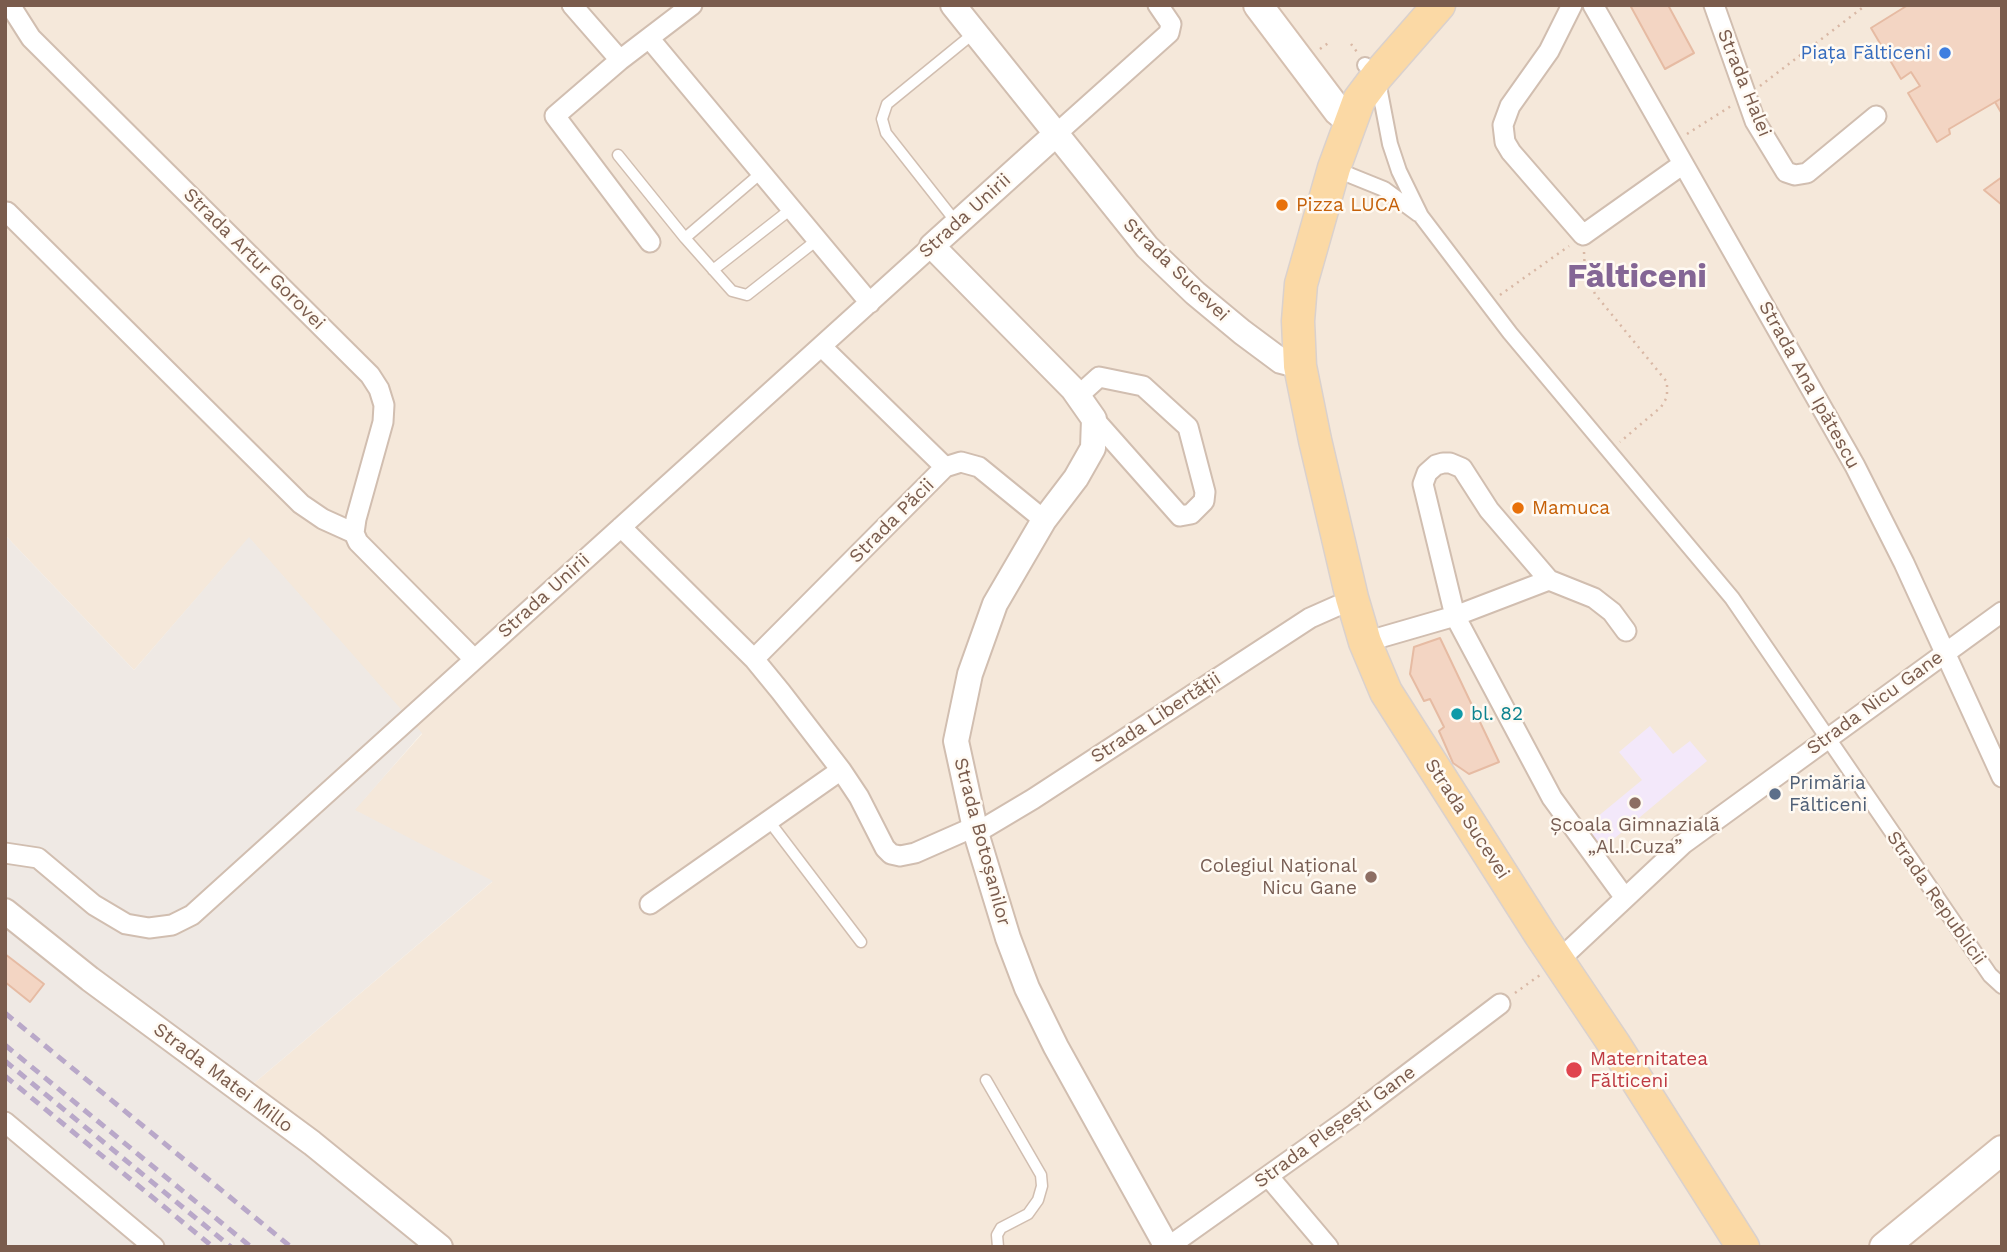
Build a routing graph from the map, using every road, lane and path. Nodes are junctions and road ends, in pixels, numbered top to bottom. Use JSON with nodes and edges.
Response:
{"nodes":[{"id":1,"x":9,"y":5,"type":"edge"},
{"id":2,"x":572,"y":5,"type":"edge"},
{"id":3,"x":692,"y":5,"type":"edge"},
{"id":4,"x":1158,"y":5,"type":"edge"},
{"id":5,"x":1258,"y":5,"type":"edge"},
{"id":6,"x":1418,"y":5,"type":"edge"},
{"id":7,"x":1439,"y":5,"type":"edge"},
{"id":8,"x":1572,"y":5,"type":"edge"},
{"id":9,"x":1593,"y":5,"type":"edge"},
{"id":10,"x":1714,"y":5,"type":"edge"},
{"id":11,"x":1866,"y":5,"type":"edge"},
{"id":12,"x":964,"y":15,"type":"edge"},
{"id":13,"x":13,"y":20,"type":"edge"},
{"id":14,"x":649,"y":38,"type":"junction"},
{"id":15,"x":620,"y":60,"type":"junction"},
{"id":16,"x":1371,"y":70,"type":"junction"},
{"id":17,"x":1745,"y":97,"type":"junction"},
{"id":18,"x":1344,"y":116,"type":"junction"},
{"id":19,"x":1876,"y":116,"type":"dead end"},
{"id":20,"x":1055,"y":135,"type":"junction"},
{"id":21,"x":1672,"y":144,"type":"junction"},
{"id":22,"x":618,"y":155,"type":"dead end"},
{"id":23,"x":1683,"y":164,"type":"junction"},
{"id":24,"x":1327,"y":166,"type":"junction"},
{"id":25,"x":761,"y":173,"type":"junction"},
{"id":26,"x":791,"y":209,"type":"junction"},
{"id":27,"x":7,"y":212,"type":"dead end"},
{"id":28,"x":1421,"y":216,"type":"junction"},
{"id":29,"x":956,"y":222,"type":"junction"},
{"id":30,"x":1583,"y":235,"type":"junction"},
{"id":31,"x":685,"y":238,"type":"junction"},
{"id":32,"x":817,"y":240,"type":"junction"},
{"id":33,"x":650,"y":242,"type":"dead end"},
{"id":34,"x":932,"y":246,"type":"junction"},
{"id":35,"x":713,"y":270,"type":"junction"},
{"id":36,"x":870,"y":303,"type":"junction"},
{"id":37,"x":1487,"y":304,"type":"junction"},
{"id":38,"x":822,"y":347,"type":"junction"},
{"id":39,"x":1291,"y":363,"type":"junction"},
{"id":40,"x":1078,"y":396,"type":"junction"},
{"id":41,"x":1094,"y":419,"type":"junction"},
{"id":42,"x":1609,"y":450,"type":"junction"},
{"id":43,"x":945,"y":467,"type":"junction"},
{"id":44,"x":1044,"y":520,"type":"junction"},
{"id":45,"x":621,"y":527,"type":"junction"},
{"id":46,"x":354,"y":533,"type":"junction"},
{"id":47,"x":1549,"y":580,"type":"junction"},
{"id":48,"x":1337,"y":606,"type":"junction"},
{"id":49,"x":2002,"y":612,"type":"edge"},
{"id":50,"x":1455,"y":616,"type":"junction"},
{"id":51,"x":1626,"y":631,"type":"dead end"},
{"id":52,"x":1365,"y":642,"type":"junction"},
{"id":53,"x":1945,"y":653,"type":"junction"},
{"id":54,"x":474,"y":659,"type":"junction"},
{"id":55,"x":754,"y":659,"type":"junction"},
{"id":56,"x":1826,"y":738,"type":"junction"},
{"id":57,"x":841,"y":770,"type":"junction"},
{"id":58,"x":2002,"y":777,"type":"edge"},
{"id":59,"x":769,"y":821,"type":"junction"},
{"id":60,"x":975,"y":830,"type":"junction"},
{"id":61,"x":5,"y":853,"type":"edge"},
{"id":62,"x":1625,"y":898,"type":"junction"},
{"id":63,"x":650,"y":905,"type":"dead end"},
{"id":64,"x":5,"y":911,"type":"edge"},
{"id":65,"x":861,"y":942,"type":"dead end"},
{"id":66,"x":1550,"y":967,"type":"junction"},
{"id":67,"x":2002,"y":986,"type":"edge"},
{"id":68,"x":1500,"y":1004,"type":"joint"},
{"id":69,"x":1605,"y":1049,"type":"junction"},
{"id":70,"x":986,"y":1080,"type":"dead end"},
{"id":71,"x":5,"y":1122,"type":"edge"},
{"id":72,"x":2002,"y":1150,"type":"edge"},
{"id":73,"x":1268,"y":1177,"type":"junction"},
{"id":74,"x":153,"y":1247,"type":"edge"},
{"id":75,"x":440,"y":1247,"type":"edge"},
{"id":76,"x":998,"y":1247,"type":"edge"},
{"id":77,"x":1168,"y":1247,"type":"edge"},
{"id":78,"x":1328,"y":1247,"type":"edge"},
{"id":79,"x":1718,"y":1247,"type":"edge"},
{"id":80,"x":1742,"y":1247,"type":"edge"},
{"id":81,"x":1884,"y":1247,"type":"edge"}],
"edges":[{"from":1,"to":13,"type":"street","name":"Strada Artur Gorovei"},
{"from":2,"to":15,"type":"street"},
{"from":3,"to":14,"type":"street"},
{"from":4,"to":20,"type":"street"},
{"from":5,"to":18,"type":"main road"},
{"from":6,"to":16,"type":"main road"},
{"from":7,"to":16,"type":"main road"},
{"from":8,"to":30,"type":"street"},
{"from":9,"to":21,"type":"street","name":"Strada Ana Ipătescu"},
{"from":10,"to":17,"type":"street","name":"Strada Halei"},
{"from":11,"to":17,"type":"path"},
{"from":12,"to":20,"type":"street","name":"Strada Sucevei"},
{"from":12,"to":29,"type":"lane"},
{"from":13,"to":46,"type":"street","name":"Strada Artur Gorovei"},
{"from":14,"to":15,"type":"street"},
{"from":14,"to":25,"type":"street"},
{"from":15,"to":33,"type":"street"},
{"from":16,"to":18,"type":"main road"},
{"from":16,"to":28,"type":"street"},
{"from":17,"to":19,"type":"street","name":"Strada Halei"},
{"from":17,"to":21,"type":"path"},
{"from":18,"to":24,"type":"main road"},
{"from":20,"to":29,"type":"street","name":"Strada Unirii"},
{"from":20,"to":39,"type":"street","name":"Strada Sucevei"},
{"from":21,"to":23,"type":"street","name":"Strada Ana Ipătescu"},
{"from":22,"to":31,"type":"lane"},
{"from":23,"to":30,"type":"street"},
{"from":23,"to":53,"type":"street","name":"Strada Ana Ipătescu"},
{"from":24,"to":28,"type":"street"},
{"from":24,"to":39,"type":"main road"},
{"from":25,"to":26,"type":"street"},
{"from":25,"to":31,"type":"lane"},
{"from":26,"to":32,"type":"street"},
{"from":26,"to":35,"type":"lane"},
{"from":27,"to":46,"type":"street"},
{"from":28,"to":37,"type":"street","name":"Strada Republicii"},
{"from":29,"to":34,"type":"street","name":"Strada Unirii"},
{"from":30,"to":37,"type":"path"},
{"from":30,"to":42,"type":"path"},
{"from":31,"to":35,"type":"lane"},
{"from":32,"to":35,"type":"lane"},
{"from":32,"to":36,"type":"street"},
{"from":34,"to":36,"type":"street","name":"Strada Unirii"},
{"from":34,"to":40,"type":"street"},
{"from":36,"to":38,"type":"street","name":"Strada Unirii"},
{"from":37,"to":42,"type":"street","name":"Strada Republicii"},
{"from":38,"to":43,"type":"street"},
{"from":38,"to":45,"type":"street","name":"Strada Unirii"},
{"from":39,"to":48,"type":"main road","name":"Strada Sucevei"},
{"from":39,"to":52,"type":"main road","name":"Strada Sucevei"},
{"from":40,"to":41,"type":"street"},
{"from":40,"to":41,"type":"street"},
{"from":41,"to":44,"type":"street","name":"Strada Botoșanilor"},
{"from":42,"to":56,"type":"street","name":"Strada Republicii"},
{"from":43,"to":44,"type":"street","name":"Strada Păcii"},
{"from":43,"to":55,"type":"street","name":"Strada Păcii"},
{"from":44,"to":60,"type":"street","name":"Strada Botoșanilor"},
{"from":45,"to":54,"type":"street","name":"Strada Unirii"},
{"from":45,"to":55,"type":"street"},
{"from":46,"to":54,"type":"street"},
{"from":47,"to":50,"type":"street"},
{"from":47,"to":50,"type":"street"},
{"from":47,"to":51,"type":"street"},
{"from":48,"to":60,"type":"street","name":"Strada Libertății"},
{"from":48,"to":66,"type":"main road","name":"Strada Sucevei"},
{"from":49,"to":53,"type":"street","name":"Strada Nicu Gane"},
{"from":50,"to":52,"type":"street"},
{"from":50,"to":62,"type":"street"},
{"from":52,"to":66,"type":"main road","name":"Strada Sucevei"},
{"from":53,"to":56,"type":"street","name":"Strada Nicu Gane"},
{"from":53,"to":58,"type":"street","name":"Strada Ana Ipătescu"},
{"from":54,"to":61,"type":"street","name":"Strada Unirii"},
{"from":55,"to":57,"type":"street"},
{"from":56,"to":62,"type":"street","name":"Strada Nicu Gane"},
{"from":56,"to":67,"type":"street","name":"Strada Republicii"},
{"from":57,"to":59,"type":"street"},
{"from":57,"to":60,"type":"street"},
{"from":59,"to":63,"type":"street"},
{"from":59,"to":65,"type":"lane"},
{"from":60,"to":77,"type":"street","name":"Strada Botoșanilor"},
{"from":62,"to":66,"type":"street","name":"Strada Nicu Gane"},
{"from":64,"to":75,"type":"street","name":"Strada Matei Millo"},
{"from":66,"to":68,"type":"path"},
{"from":66,"to":69,"type":"main road","name":"Strada Sucevei"},
{"from":68,"to":73,"type":"street","name":"Strada Pleșești Gane"},
{"from":69,"to":79,"type":"main road","name":"Strada Sucevei"},
{"from":69,"to":80,"type":"main road","name":"Strada Sucevei"},
{"from":70,"to":76,"type":"lane"},
{"from":71,"to":74,"type":"street"},
{"from":72,"to":81,"type":"main road"},
{"from":73,"to":77,"type":"street","name":"Strada Pleșești Gane"},
{"from":73,"to":78,"type":"street"}]}
